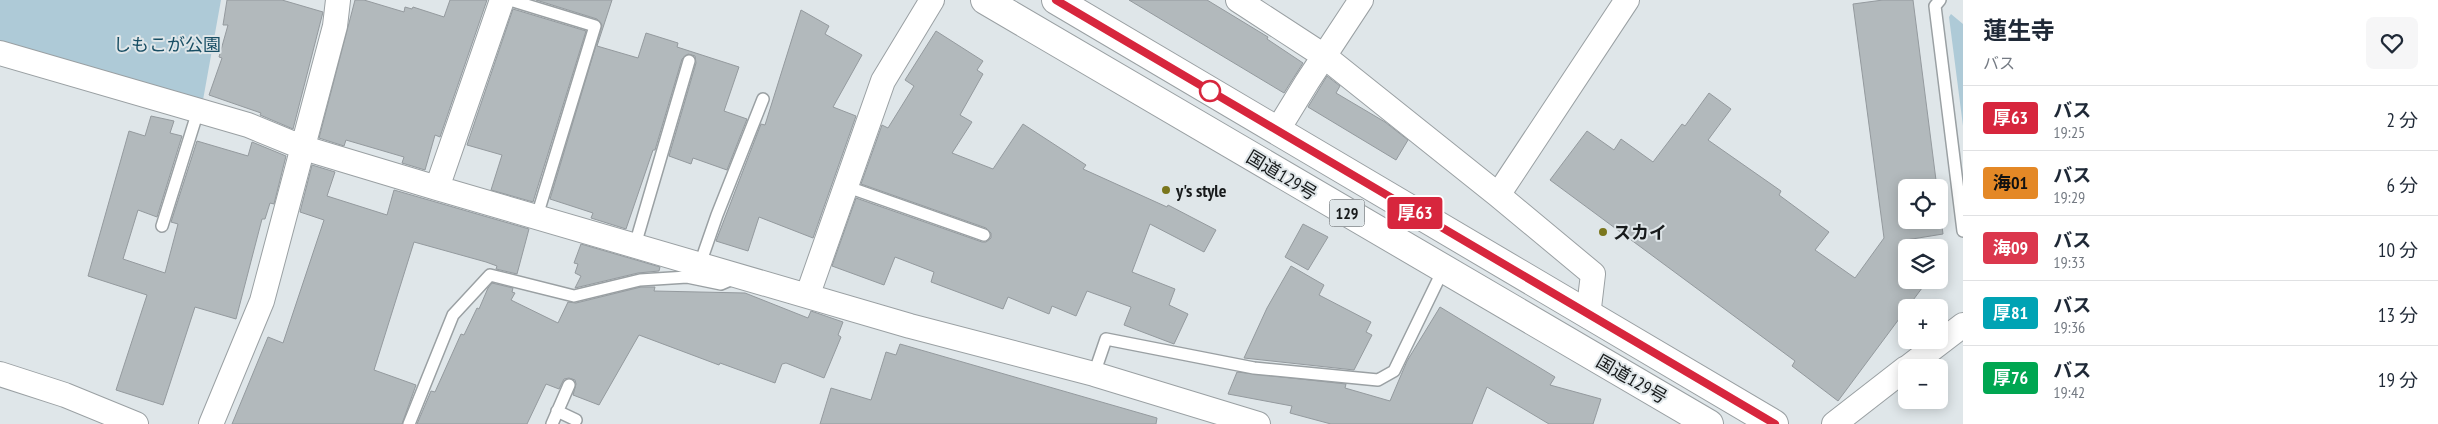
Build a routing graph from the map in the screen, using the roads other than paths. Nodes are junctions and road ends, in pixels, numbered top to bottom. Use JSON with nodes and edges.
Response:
{"nodes":[{"id":1,"x":338,"y":0,"type":"edge"},
{"id":2,"x":502,"y":0,"type":"edge"},
{"id":3,"x":510,"y":0,"type":"edge"},
{"id":4,"x":932,"y":0,"type":"edge"},
{"id":5,"x":985,"y":0,"type":"edge"},
{"id":6,"x":1056,"y":0,"type":"edge"},
{"id":7,"x":1238,"y":0,"type":"edge"},
{"id":8,"x":1361,"y":0,"type":"edge"},
{"id":9,"x":1627,"y":0,"type":"edge"},
{"id":10,"x":1940,"y":0,"type":"edge"},
{"id":11,"x":0,"y":53,"type":"edge"},
{"id":12,"x":1324,"y":56,"type":"junction"},
{"id":13,"x":689,"y":61,"type":"dead end"},
{"id":14,"x":762,"y":99,"type":"dead end"},
{"id":15,"x":198,"y":111,"type":"junction"},
{"id":16,"x":1277,"y":131,"type":"junction"},
{"id":17,"x":304,"y":148,"type":"junction"},
{"id":18,"x":845,"y":186,"type":"junction"},
{"id":19,"x":437,"y":188,"type":"junction"},
{"id":20,"x":1498,"y":194,"type":"junction"},
{"id":21,"x":537,"y":216,"type":"junction"},
{"id":22,"x":162,"y":226,"type":"dead end"},
{"id":23,"x":1963,"y":231,"type":"edge"},
{"id":24,"x":984,"y":235,"type":"dead end"},
{"id":25,"x":635,"y":245,"type":"junction"},
{"id":26,"x":700,"y":264,"type":"junction"},
{"id":27,"x":1443,"y":270,"type":"junction"},
{"id":28,"x":740,"y":276,"type":"junction"},
{"id":29,"x":808,"y":294,"type":"junction"},
{"id":30,"x":1588,"y":316,"type":"junction"},
{"id":31,"x":1963,"y":325,"type":"edge"},
{"id":32,"x":1919,"y":359,"type":"edge"},
{"id":33,"x":0,"y":374,"type":"edge"},
{"id":34,"x":1094,"y":374,"type":"junction"},
{"id":35,"x":1898,"y":375,"type":"edge"},
{"id":36,"x":569,"y":385,"type":"dead end"},
{"id":37,"x":557,"y":411,"type":"junction"},
{"id":38,"x":1211,"y":418,"type":"edge"},
{"id":39,"x":576,"y":420,"type":"dead end"},
{"id":40,"x":136,"y":424,"type":"edge"},
{"id":41,"x":211,"y":424,"type":"edge"},
{"id":42,"x":409,"y":424,"type":"edge"},
{"id":43,"x":552,"y":424,"type":"edge"},
{"id":44,"x":1258,"y":424,"type":"edge"},
{"id":45,"x":1709,"y":424,"type":"edge"},
{"id":46,"x":1774,"y":424,"type":"edge"},
{"id":47,"x":1834,"y":424,"type":"edge"}],
"edges":[{"from":1,"to":17,"type":"street"},
{"from":2,"to":19,"type":"street"},
{"from":3,"to":21,"type":"lane"},
{"from":4,"to":18,"type":"street"},
{"from":5,"to":27,"type":"highway","name":"国道129号","number":"129"},
{"from":6,"to":16,"type":"highway","name":"国道129号","number":"129"},
{"from":7,"to":12,"type":"street"},
{"from":8,"to":12,"type":"street"},
{"from":9,"to":20,"type":"street"},
{"from":10,"to":23,"type":"lane"},
{"from":11,"to":15,"type":"street"},
{"from":12,"to":16,"type":"street"},
{"from":12,"to":20,"type":"street"},
{"from":13,"to":25,"type":"lane"},
{"from":14,"to":26,"type":"lane"},
{"from":15,"to":17,"type":"street"},
{"from":15,"to":22,"type":"lane"},
{"from":16,"to":30,"type":"highway","name":"国道129号","number":"129"},
{"from":17,"to":19,"type":"street"},
{"from":17,"to":41,"type":"street"},
{"from":18,"to":24,"type":"lane"},
{"from":18,"to":29,"type":"street"},
{"from":19,"to":21,"type":"street"},
{"from":20,"to":30,"type":"street"},
{"from":21,"to":25,"type":"street"},
{"from":25,"to":26,"type":"street"},
{"from":26,"to":28,"type":"street"},
{"from":27,"to":34,"type":"lane"},
{"from":27,"to":45,"type":"highway","name":"国道129号","number":"129"},
{"from":28,"to":29,"type":"street"},
{"from":28,"to":42,"type":"lane"},
{"from":29,"to":34,"type":"street"},
{"from":30,"to":46,"type":"highway","name":"国道129号","number":"129"},
{"from":31,"to":32,"type":"street"},
{"from":33,"to":40,"type":"street"},
{"from":34,"to":38,"type":"street"},
{"from":35,"to":47,"type":"street"},
{"from":36,"to":37,"type":"lane"},
{"from":37,"to":39,"type":"lane"},
{"from":37,"to":43,"type":"lane"},
{"from":38,"to":44,"type":"street"}]}
